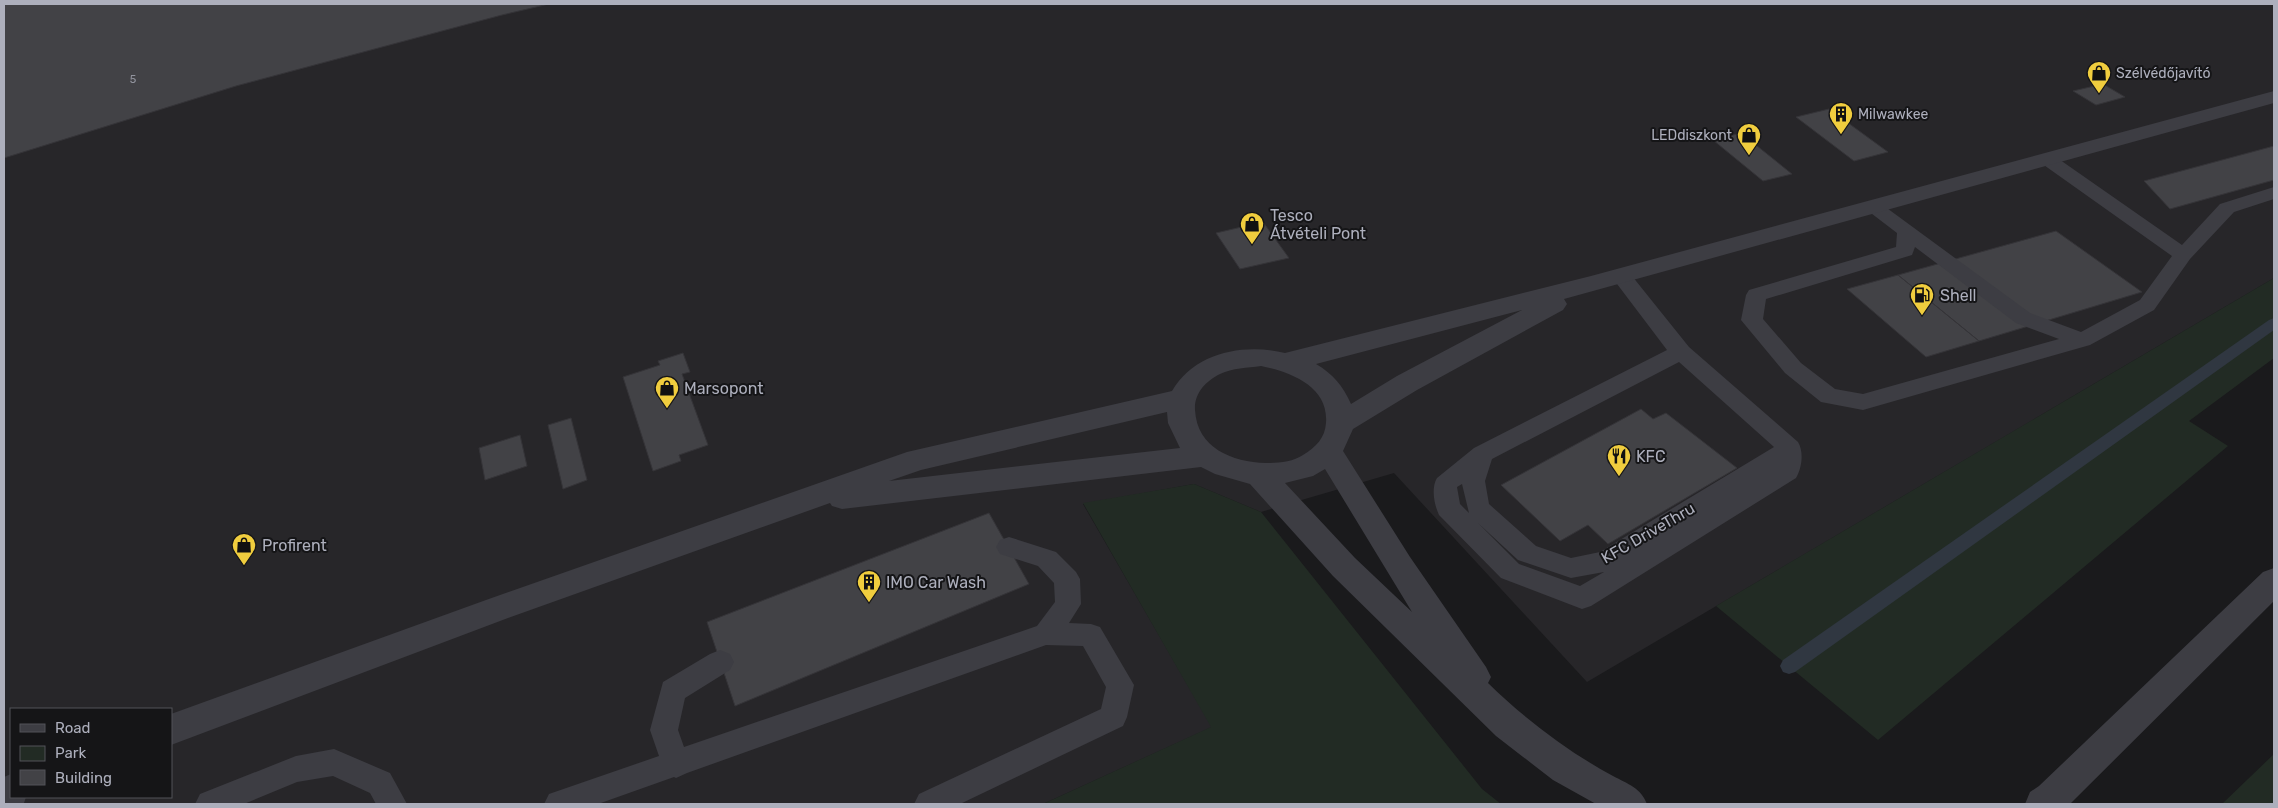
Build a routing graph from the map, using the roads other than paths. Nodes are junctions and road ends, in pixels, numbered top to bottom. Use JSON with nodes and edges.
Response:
{"nodes":[{"id":1,"x":2274,"y":97,"type":"edge"},
{"id":2,"x":2047,"y":159,"type":"junction"},
{"id":3,"x":2274,"y":194,"type":"edge"},
{"id":4,"x":1874,"y":207,"type":"junction"},
{"id":5,"x":1907,"y":231,"type":"junction"},
{"id":6,"x":2183,"y":254,"type":"junction"},
{"id":7,"x":1621,"y":276,"type":"junction"},
{"id":8,"x":1592,"y":284,"type":"junction"},
{"id":9,"x":2082,"y":340,"type":"junction"},
{"id":10,"x":1681,"y":352,"type":"junction"},
{"id":11,"x":1286,"y":362,"type":"junction"},
{"id":12,"x":1181,"y":399,"type":"junction"},
{"id":13,"x":1342,"y":422,"type":"junction"},
{"id":14,"x":1790,"y":448,"type":"junction"},
{"id":15,"x":1330,"y":451,"type":"junction"},
{"id":16,"x":1482,"y":454,"type":"junction"},
{"id":17,"x":1205,"y":456,"type":"junction"},
{"id":18,"x":1259,"y":474,"type":"junction"},
{"id":19,"x":791,"y":504,"type":"junction"},
{"id":20,"x":1008,"y":547,"type":"dead end"},
{"id":21,"x":2274,"y":581,"type":"edge"},
{"id":22,"x":1046,"y":634,"type":"junction"},
{"id":23,"x":720,"y":662,"type":"dead end"},
{"id":24,"x":1508,"y":725,"type":"junction"},
{"id":25,"x":172,"y":730,"type":"edge"},
{"id":26,"x":676,"y":765,"type":"junction"},
{"id":27,"x":210,"y":804,"type":"edge"},
{"id":28,"x":392,"y":804,"type":"edge"},
{"id":29,"x":559,"y":804,"type":"edge"},
{"id":30,"x":930,"y":804,"type":"edge"},
{"id":31,"x":1629,"y":804,"type":"edge"},
{"id":32,"x":2043,"y":804,"type":"edge"}],
"edges":[{"from":1,"to":2,"type":"street"},
{"from":2,"to":4,"type":"street"},
{"from":2,"to":6,"type":"lane"},
{"from":3,"to":6,"type":"lane"},
{"from":4,"to":5,"type":"lane"},
{"from":4,"to":7,"type":"street"},
{"from":5,"to":9,"type":"lane"},
{"from":5,"to":9,"type":"lane"},
{"from":6,"to":9,"type":"lane"},
{"from":7,"to":8,"type":"street"},
{"from":7,"to":10,"type":"lane"},
{"from":8,"to":11,"type":"street"},
{"from":8,"to":13,"type":"street"},
{"from":10,"to":14,"type":"lane"},
{"from":10,"to":16,"type":"lane"},
{"from":11,"to":12,"type":"street"},
{"from":11,"to":13,"type":"street"},
{"from":12,"to":17,"type":"street"},
{"from":12,"to":19,"type":"street"},
{"from":13,"to":15,"type":"street"},
{"from":14,"to":16,"type":"lane","name":"KFC DriveThru"},
{"from":14,"to":16,"type":"lane"},
{"from":15,"to":18,"type":"street"},
{"from":15,"to":24,"type":"street"},
{"from":17,"to":18,"type":"street"},
{"from":17,"to":19,"type":"street"},
{"from":18,"to":24,"type":"street"},
{"from":19,"to":25,"type":"street"},
{"from":20,"to":22,"type":"lane"},
{"from":21,"to":32,"type":"street"},
{"from":22,"to":26,"type":"lane"},
{"from":22,"to":30,"type":"lane"},
{"from":23,"to":26,"type":"lane"},
{"from":24,"to":31,"type":"street"},
{"from":26,"to":29,"type":"lane"},
{"from":27,"to":28,"type":"lane"}]}
